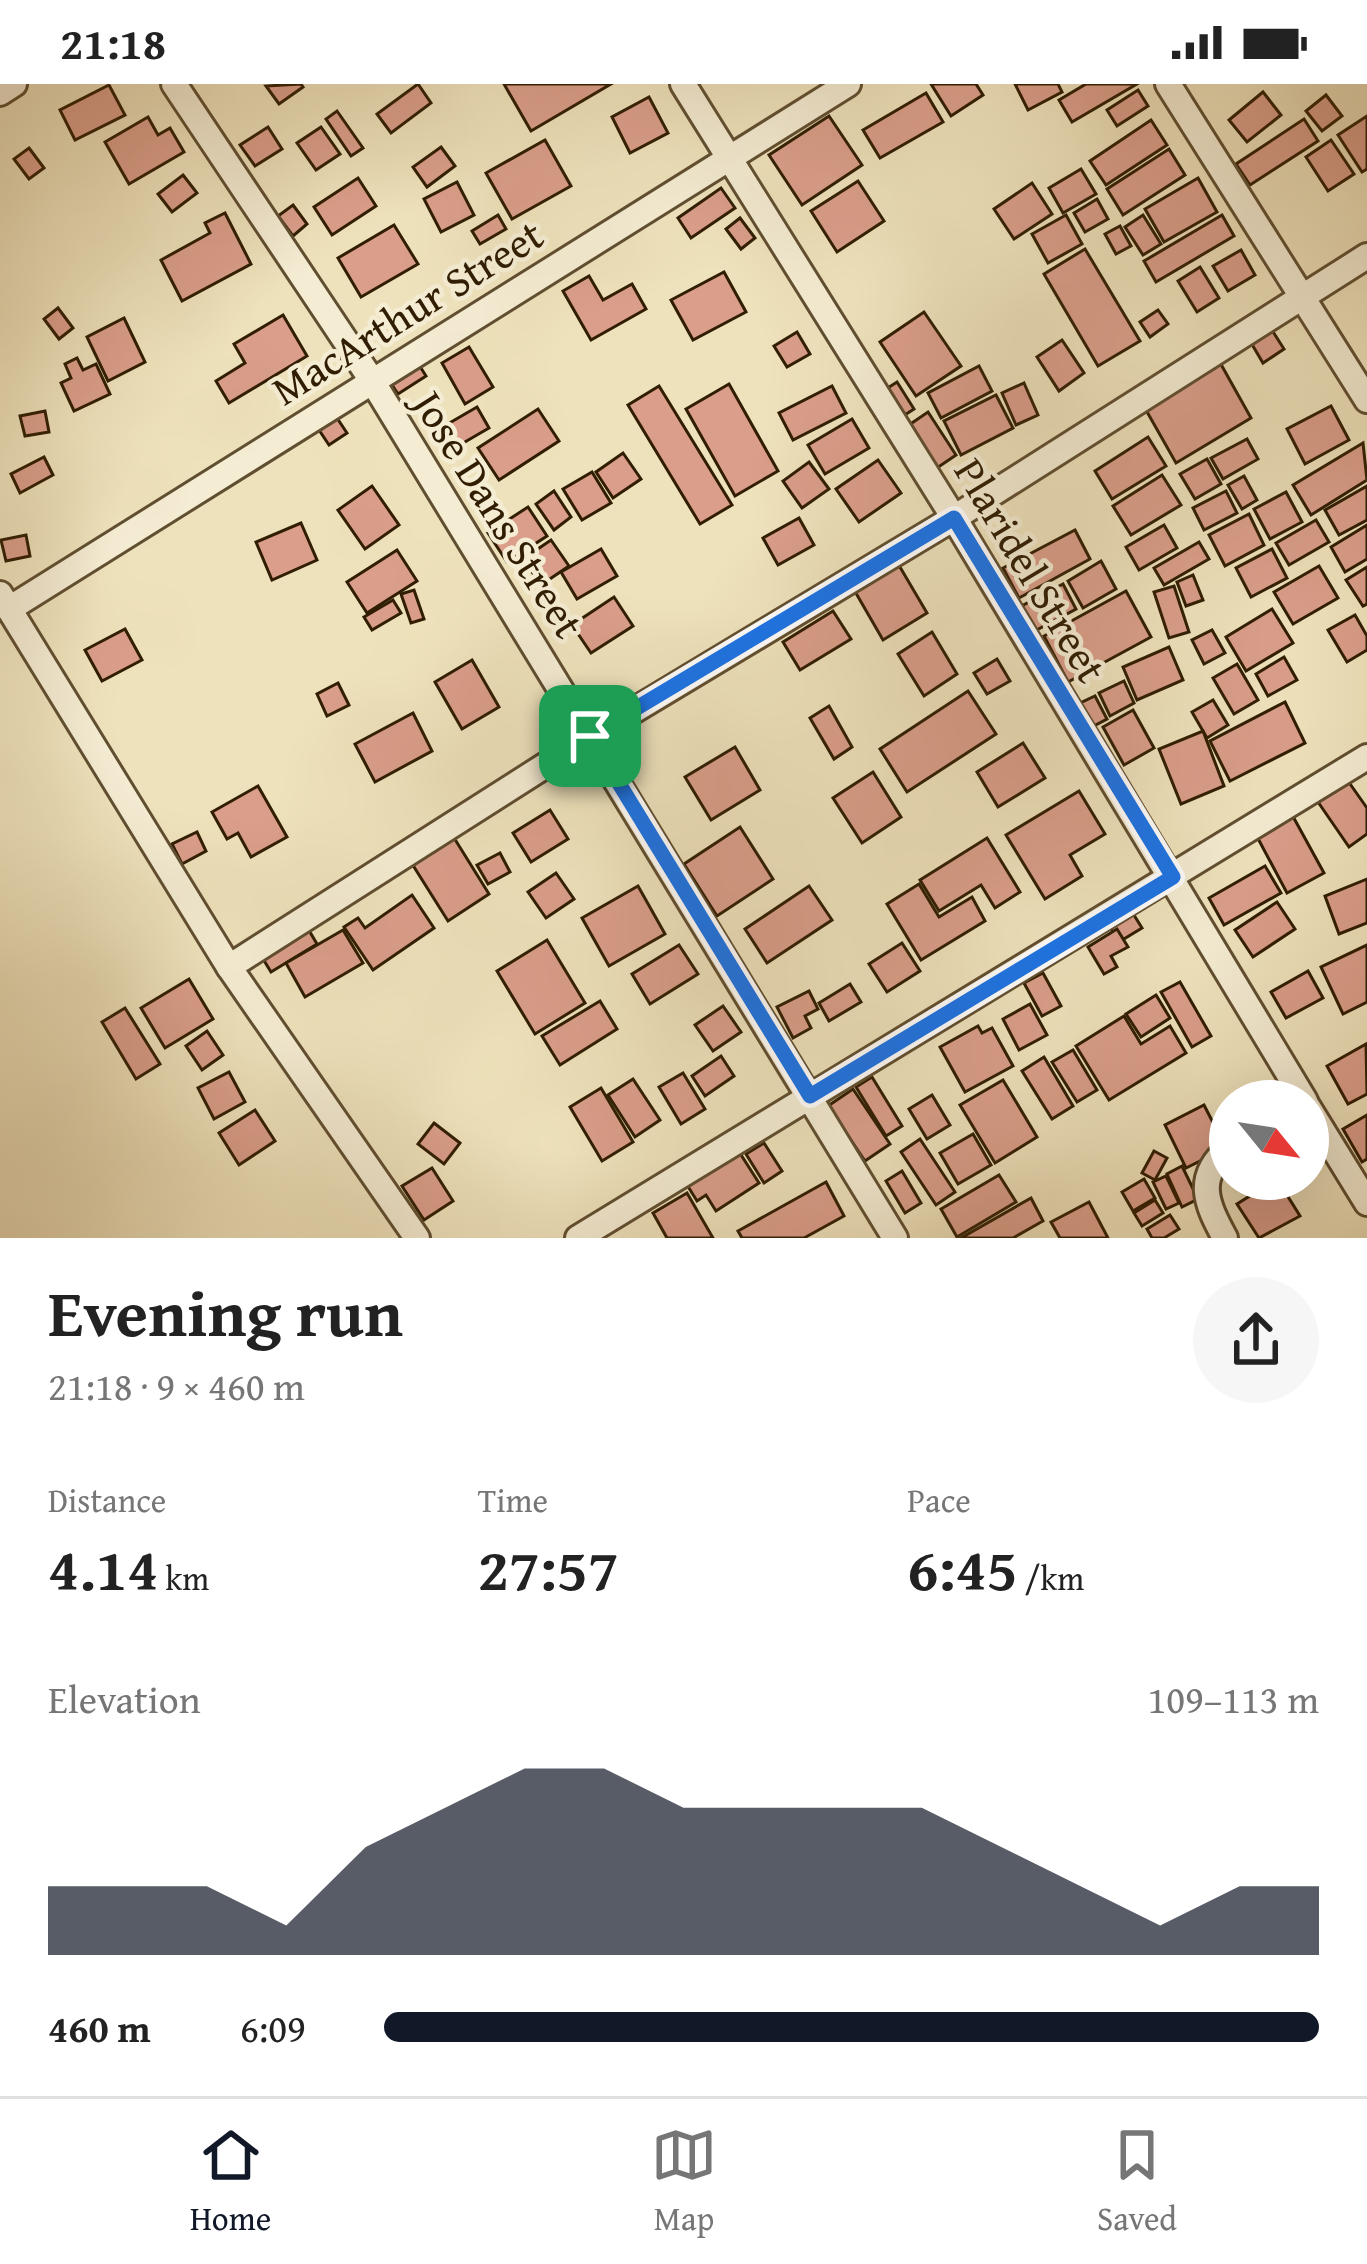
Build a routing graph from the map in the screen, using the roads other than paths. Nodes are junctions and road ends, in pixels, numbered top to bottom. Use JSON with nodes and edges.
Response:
{"nodes":[{"id":1,"x":14,"y":84,"type":"edge"},
{"id":2,"x":174,"y":84,"type":"edge"},
{"id":3,"x":683,"y":84,"type":"edge"},
{"id":4,"x":848,"y":84,"type":"edge"},
{"id":5,"x":1168,"y":84,"type":"edge"},
{"id":6,"x":0,"y":93,"type":"edge"},
{"id":7,"x":730,"y":158,"type":"junction"},
{"id":8,"x":1367,"y":256,"type":"edge"},
{"id":9,"x":1301,"y":297,"type":"junction"},
{"id":10,"x":371,"y":380,"type":"junction"},
{"id":11,"x":1367,"y":400,"type":"edge"},
{"id":12,"x":954,"y":518,"type":"junction"},
{"id":13,"x":4,"y":602,"type":"edge"},
{"id":14,"x":590,"y":736,"type":"junction"},
{"id":15,"x":1367,"y":757,"type":"edge"},
{"id":16,"x":1173,"y":877,"type":"junction"},
{"id":17,"x":230,"y":967,"type":"junction"},
{"id":18,"x":1289,"y":1080,"type":"edge"},
{"id":19,"x":810,"y":1096,"type":"junction"},
{"id":20,"x":1329,"y":1144,"type":"edge"},
{"id":21,"x":1209,"y":1172,"type":"edge"},
{"id":22,"x":1367,"y":1203,"type":"edge"},
{"id":23,"x":418,"y":1238,"type":"edge"},
{"id":24,"x":578,"y":1238,"type":"edge"},
{"id":25,"x":895,"y":1238,"type":"edge"},
{"id":26,"x":1225,"y":1238,"type":"edge"}],
"edges":[{"from":1,"to":6,"type":"street"},
{"from":2,"to":10,"type":"street","name":"Jose Dans Street"},
{"from":3,"to":7,"type":"street","name":"Plaridel Street"},
{"from":4,"to":7,"type":"street","name":"MacArthur Street"},
{"from":5,"to":9,"type":"street"},
{"from":7,"to":10,"type":"street","name":"MacArthur Street"},
{"from":7,"to":12,"type":"street","name":"Plaridel Street"},
{"from":8,"to":9,"type":"street"},
{"from":9,"to":11,"type":"street"},
{"from":9,"to":12,"type":"street"},
{"from":10,"to":13,"type":"street","name":"MacArthur Street"},
{"from":10,"to":14,"type":"street","name":"Jose Dans Street"},
{"from":12,"to":14,"type":"street"},
{"from":12,"to":16,"type":"street","name":"Plaridel Street"},
{"from":13,"to":17,"type":"street"},
{"from":14,"to":17,"type":"street"},
{"from":14,"to":19,"type":"street","name":"Jose Dans Street"},
{"from":15,"to":16,"type":"street"},
{"from":16,"to":18,"type":"street","name":"Plaridel Street"},
{"from":16,"to":19,"type":"street"},
{"from":17,"to":23,"type":"street"},
{"from":19,"to":24,"type":"street"},
{"from":19,"to":25,"type":"street","name":"Jose Dans Street"},
{"from":20,"to":22,"type":"street","name":"Plaridel Street"},
{"from":21,"to":26,"type":"street"}]}
